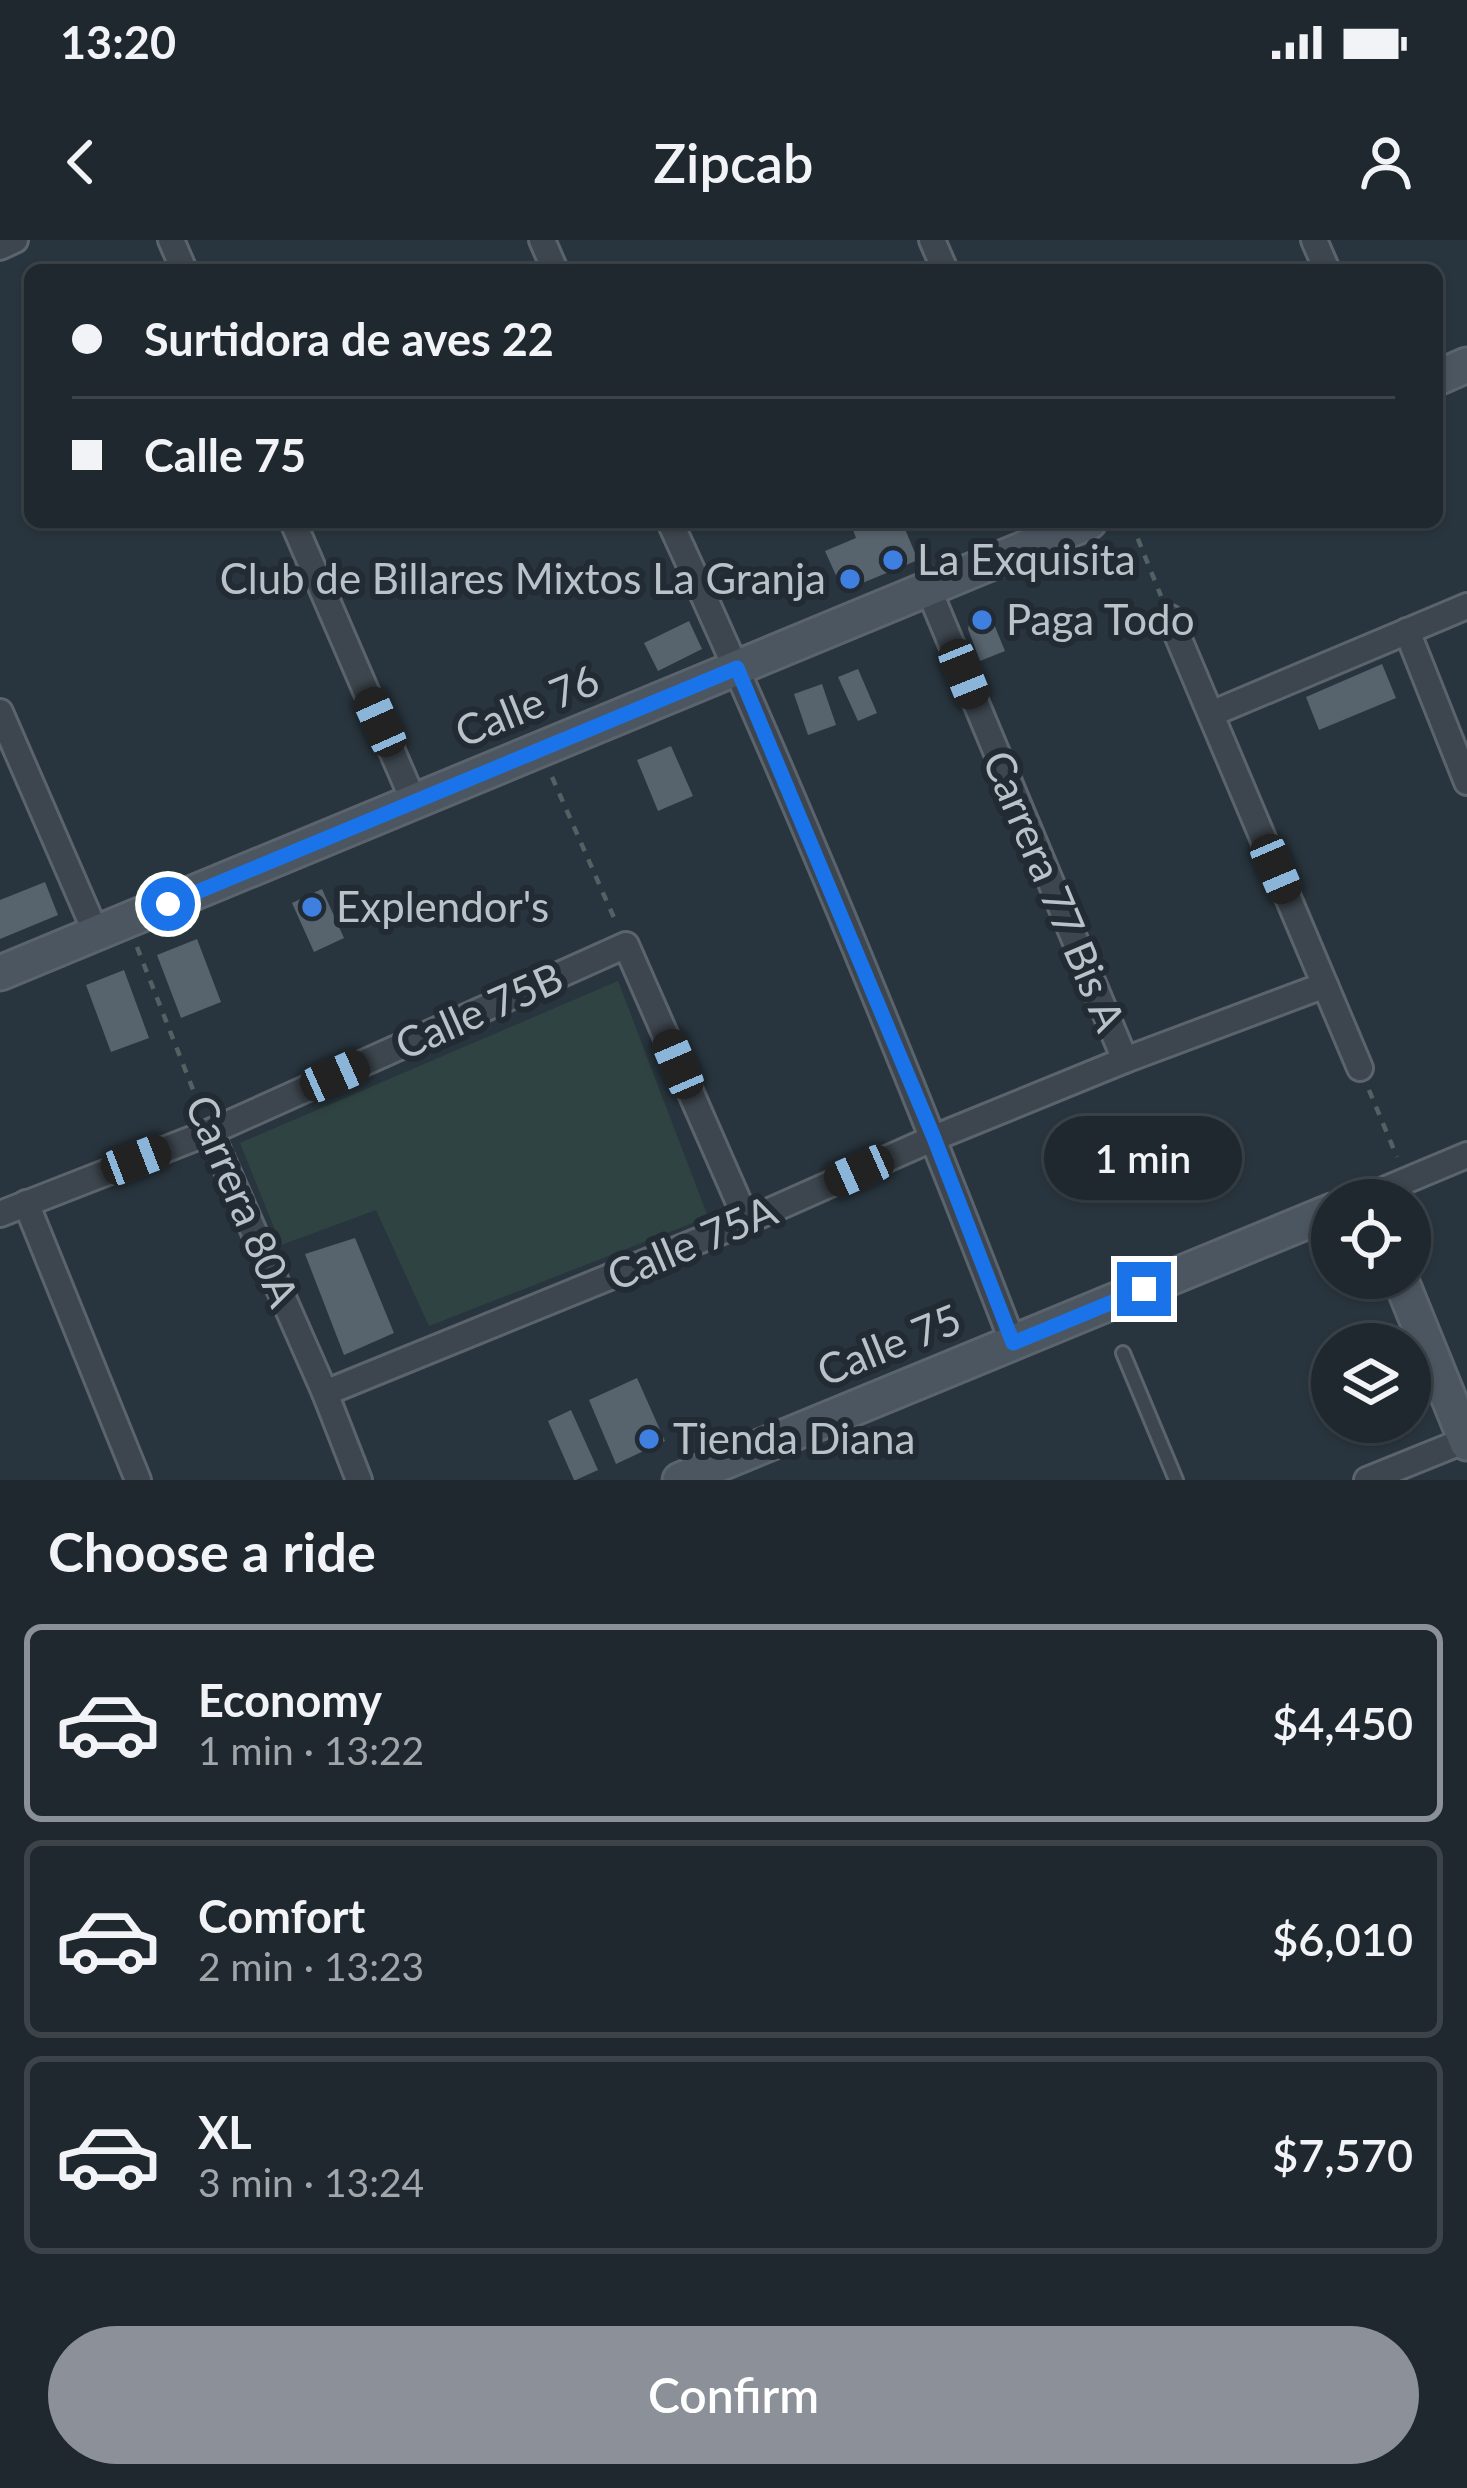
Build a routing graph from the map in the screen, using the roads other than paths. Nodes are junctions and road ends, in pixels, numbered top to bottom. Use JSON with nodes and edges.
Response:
{"nodes":[{"id":1,"x":16,"y":240,"type":"edge"},
{"id":2,"x":0,"y":247,"type":"edge"},
{"id":3,"x":296,"y":528,"type":"edge"},
{"id":4,"x":673,"y":528,"type":"edge"},
{"id":5,"x":1063,"y":528,"type":"edge"},
{"id":6,"x":928,"y":588,"type":"junction"},
{"id":7,"x":1467,"y":606,"type":"edge"},
{"id":8,"x":1170,"y":618,"type":"road end"},
{"id":9,"x":1407,"y":631,"type":"junction"},
{"id":10,"x":737,"y":668,"type":"junction"},
{"id":11,"x":0,"y":712,"type":"edge"},
{"id":12,"x":1211,"y":714,"type":"junction"},
{"id":13,"x":1467,"y":782,"type":"edge"},
{"id":14,"x":414,"y":802,"type":"junction"},
{"id":15,"x":112,"y":927,"type":"junction"},
{"id":16,"x":0,"y":973,"type":"edge"},
{"id":17,"x":1325,"y":985,"type":"junction"},
{"id":18,"x":1125,"y":1060,"type":"junction"},
{"id":19,"x":1360,"y":1068,"type":"road end"},
{"id":20,"x":210,"y":1132,"type":"junction"},
{"id":21,"x":934,"y":1138,"type":"junction"},
{"id":22,"x":1467,"y":1155,"type":"edge"},
{"id":23,"x":1408,"y":1179,"type":"edge"},
{"id":24,"x":26,"y":1203,"type":"junction"},
{"id":25,"x":0,"y":1214,"type":"edge"},
{"id":26,"x":1311,"y":1220,"type":"edge"},
{"id":27,"x":747,"y":1221,"type":"junction"},
{"id":28,"x":1408,"y":1299,"type":"edge"},
{"id":29,"x":1013,"y":1343,"type":"junction"},
{"id":30,"x":1123,"y":1353,"type":"dead end"},
{"id":31,"x":325,"y":1393,"type":"junction"},
{"id":32,"x":1466,"y":1442,"type":"edge"},
{"id":33,"x":139,"y":1480,"type":"edge"},
{"id":34,"x":359,"y":1480,"type":"edge"},
{"id":35,"x":680,"y":1480,"type":"edge"},
{"id":36,"x":1176,"y":1480,"type":"edge"},
{"id":37,"x":1367,"y":1480,"type":"edge"}],
"edges":[{"from":1,"to":2,"type":"street"},
{"from":3,"to":14,"type":"street"},
{"from":4,"to":10,"type":"street"},
{"from":5,"to":6,"type":"street","name":"Calle 76"},
{"from":6,"to":10,"type":"street","name":"Calle 76"},
{"from":6,"to":18,"type":"street","name":"Carrera 77 Bis A"},
{"from":7,"to":9,"type":"street"},
{"from":8,"to":12,"type":"street"},
{"from":9,"to":12,"type":"street"},
{"from":9,"to":13,"type":"street"},
{"from":10,"to":14,"type":"street","name":"Calle 76"},
{"from":10,"to":21,"type":"street"},
{"from":11,"to":15,"type":"street"},
{"from":12,"to":17,"type":"street"},
{"from":14,"to":15,"type":"street","name":"Calle 76"},
{"from":15,"to":16,"type":"street","name":"Calle 76"},
{"from":17,"to":18,"type":"street","name":"Calle 75A"},
{"from":17,"to":19,"type":"street"},
{"from":18,"to":21,"type":"street","name":"Calle 75A"},
{"from":20,"to":24,"type":"street","name":"Calle 75B"},
{"from":20,"to":27,"type":"street","name":"Calle 75B"},
{"from":20,"to":31,"type":"street","name":"Carrera 80A"},
{"from":21,"to":27,"type":"street","name":"Calle 75A"},
{"from":21,"to":29,"type":"street"},
{"from":22,"to":23,"type":"street"},
{"from":24,"to":25,"type":"street","name":"Calle 75B"},
{"from":24,"to":33,"type":"street"},
{"from":26,"to":29,"type":"street","name":"Calle 75"},
{"from":27,"to":31,"type":"street","name":"Calle 75A"},
{"from":28,"to":32,"type":"street"},
{"from":29,"to":35,"type":"street","name":"Calle 75"},
{"from":30,"to":36,"type":"lane"},
{"from":31,"to":34,"type":"street","name":"Carrera 80A"},
{"from":32,"to":37,"type":"street"}]}
